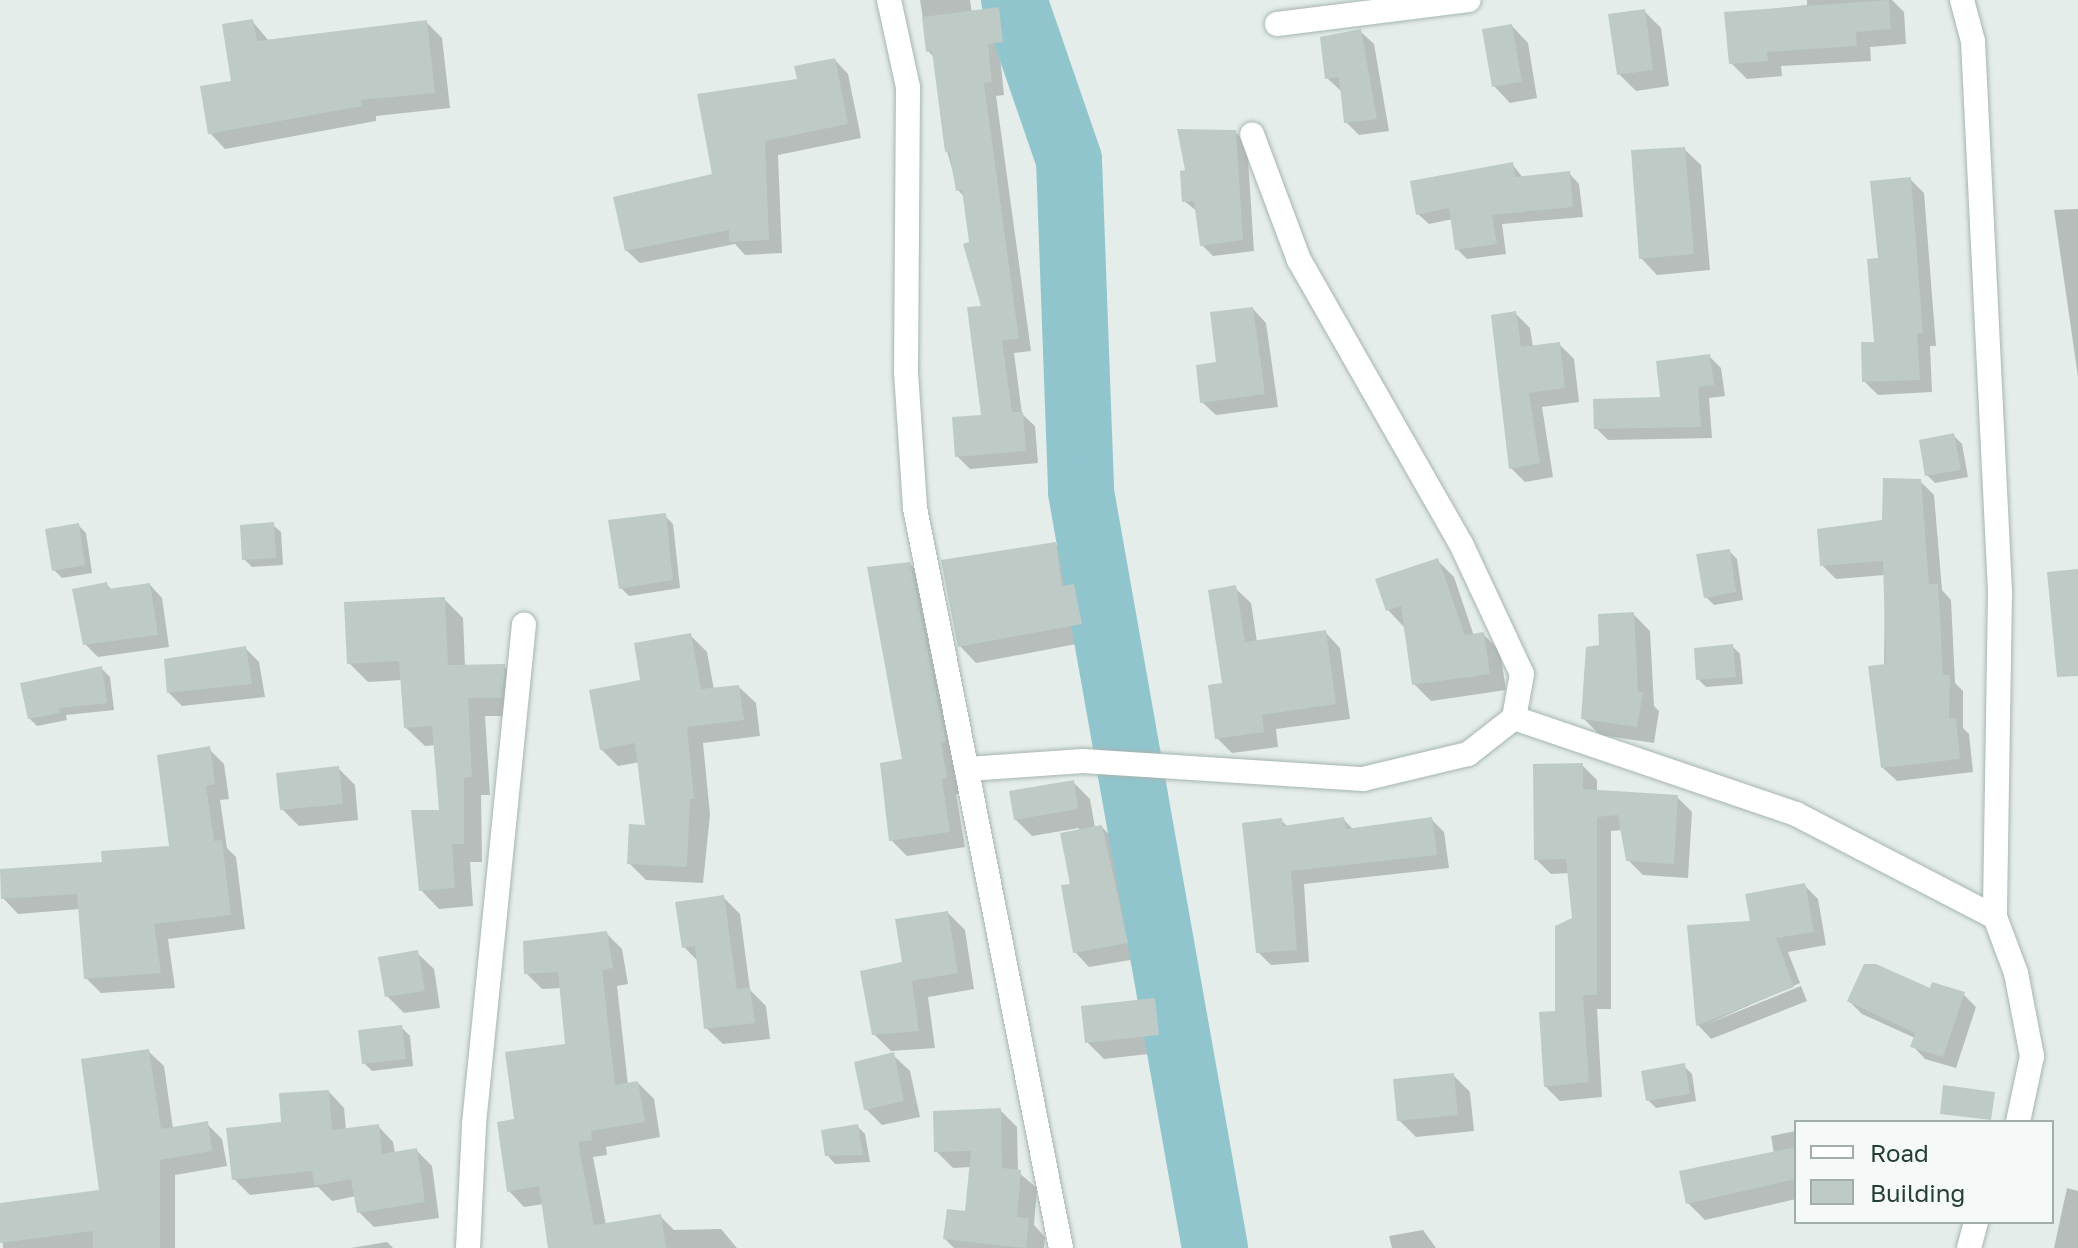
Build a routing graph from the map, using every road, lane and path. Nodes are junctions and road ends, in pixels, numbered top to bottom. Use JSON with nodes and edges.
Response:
{"nodes":[{"id":1,"x":889,"y":0,"type":"edge"},
{"id":2,"x":1469,"y":0,"type":"edge"},
{"id":3,"x":1962,"y":0,"type":"edge"},
{"id":4,"x":1277,"y":24,"type":"dead end"},
{"id":5,"x":1252,"y":134,"type":"dead end"},
{"id":6,"x":524,"y":624,"type":"dead end"},
{"id":7,"x":1514,"y":718,"type":"junction"},
{"id":8,"x":968,"y":769,"type":"junction"},
{"id":9,"x":1995,"y":917,"type":"junction"},
{"id":10,"x":2018,"y":1120,"type":"edge"},
{"id":11,"x":1975,"y":1224,"type":"edge"},
{"id":12,"x":468,"y":1248,"type":"edge"},
{"id":13,"x":1061,"y":1248,"type":"edge"},
{"id":14,"x":1969,"y":1248,"type":"edge"}],
"edges":[{"from":1,"to":8,"type":"street"},
{"from":2,"to":4,"type":"street"},
{"from":3,"to":9,"type":"street"},
{"from":5,"to":7,"type":"street"},
{"from":6,"to":12,"type":"street"},
{"from":7,"to":8,"type":"street"},
{"from":7,"to":9,"type":"street"},
{"from":8,"to":13,"type":"street"},
{"from":9,"to":10,"type":"street"},
{"from":11,"to":14,"type":"street"}]}
